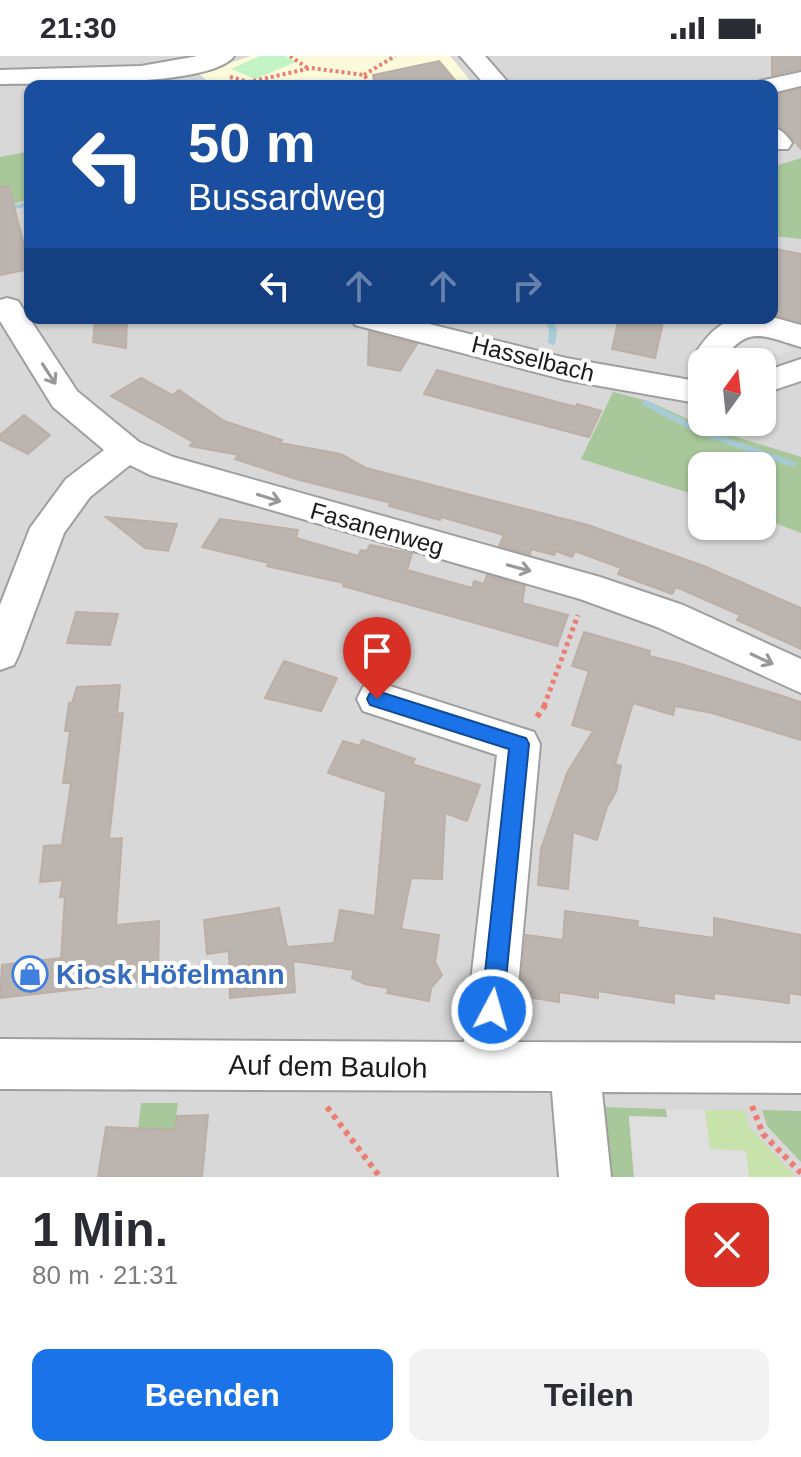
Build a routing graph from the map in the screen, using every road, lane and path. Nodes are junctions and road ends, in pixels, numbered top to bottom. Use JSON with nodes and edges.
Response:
{"nodes":[{"id":1,"x":290,"y":56,"type":"edge"},
{"id":2,"x":395,"y":56,"type":"edge"},
{"id":3,"x":478,"y":57,"type":"edge"},
{"id":4,"x":226,"y":66,"type":"edge"},
{"id":5,"x":309,"y":69,"type":"junction"},
{"id":6,"x":10,"y":70,"type":"edge"},
{"id":7,"x":364,"y":75,"type":"junction"},
{"id":8,"x":801,"y":79,"type":"edge"},
{"id":9,"x":246,"y":80,"type":"edge"},
{"id":10,"x":258,"y":80,"type":"edge"},
{"id":11,"x":367,"y":80,"type":"edge"},
{"id":12,"x":495,"y":80,"type":"edge"},
{"id":13,"x":778,"y":84,"type":"edge"},
{"id":14,"x":12,"y":307,"type":"edge"},
{"id":15,"x":390,"y":324,"type":"edge"},
{"id":16,"x":801,"y":337,"type":"edge"},
{"id":17,"x":716,"y":348,"type":"edge"},
{"id":18,"x":801,"y":370,"type":"edge"},
{"id":19,"x":776,"y":378,"type":"edge"},
{"id":20,"x":688,"y":383,"type":"edge"},
{"id":21,"x":127,"y":450,"type":"junction"},
{"id":22,"x":587,"y":587,"type":"junction"},
{"id":23,"x":0,"y":654,"type":"edge"},
{"id":24,"x":801,"y":677,"type":"edge"},
{"id":25,"x":377,"y":699,"type":"dead end"},
{"id":26,"x":519,"y":744,"type":"junction"},
{"id":27,"x":0,"y":1064,"type":"edge"},
{"id":28,"x":330,"y":1066,"type":"junction"},
{"id":29,"x":486,"y":1067,"type":"junction"},
{"id":30,"x":575,"y":1068,"type":"junction"},
{"id":31,"x":736,"y":1068,"type":"junction"},
{"id":32,"x":801,"y":1068,"type":"edge"},
{"id":33,"x":801,"y":1173,"type":"edge"},
{"id":34,"x":380,"y":1177,"type":"edge"},
{"id":35,"x":585,"y":1177,"type":"edge"}],
"edges":[{"from":1,"to":5,"type":"path"},
{"from":2,"to":7,"type":"path"},
{"from":3,"to":12,"type":"street"},
{"from":4,"to":6,"type":"street"},
{"from":4,"to":9,"type":"path"},
{"from":5,"to":7,"type":"path"},
{"from":5,"to":10,"type":"path"},
{"from":7,"to":11,"type":"path"},
{"from":8,"to":13,"type":"street"},
{"from":14,"to":21,"type":"street","name":"Fasanenweg","one_way":true},
{"from":15,"to":20,"type":"street","name":"Hasselbach"},
{"from":16,"to":17,"type":"street"},
{"from":18,"to":19,"type":"street"},
{"from":21,"to":22,"type":"street","name":"Fasanenweg","one_way":true},
{"from":21,"to":23,"type":"street"},
{"from":22,"to":24,"type":"street","name":"Fasanenweg","one_way":true},
{"from":22,"to":26,"type":"path"},
{"from":25,"to":26,"type":"street"},
{"from":26,"to":29,"type":"street"},
{"from":27,"to":28,"type":"street","name":"Auf dem Bauloh"},
{"from":28,"to":29,"type":"street","name":"Auf dem Bauloh"},
{"from":28,"to":34,"type":"path"},
{"from":29,"to":30,"type":"street","name":"Auf dem Bauloh"},
{"from":30,"to":31,"type":"street","name":"Auf dem Bauloh"},
{"from":30,"to":35,"type":"street"},
{"from":31,"to":32,"type":"street","name":"Auf dem Bauloh"},
{"from":31,"to":33,"type":"path"}]}
